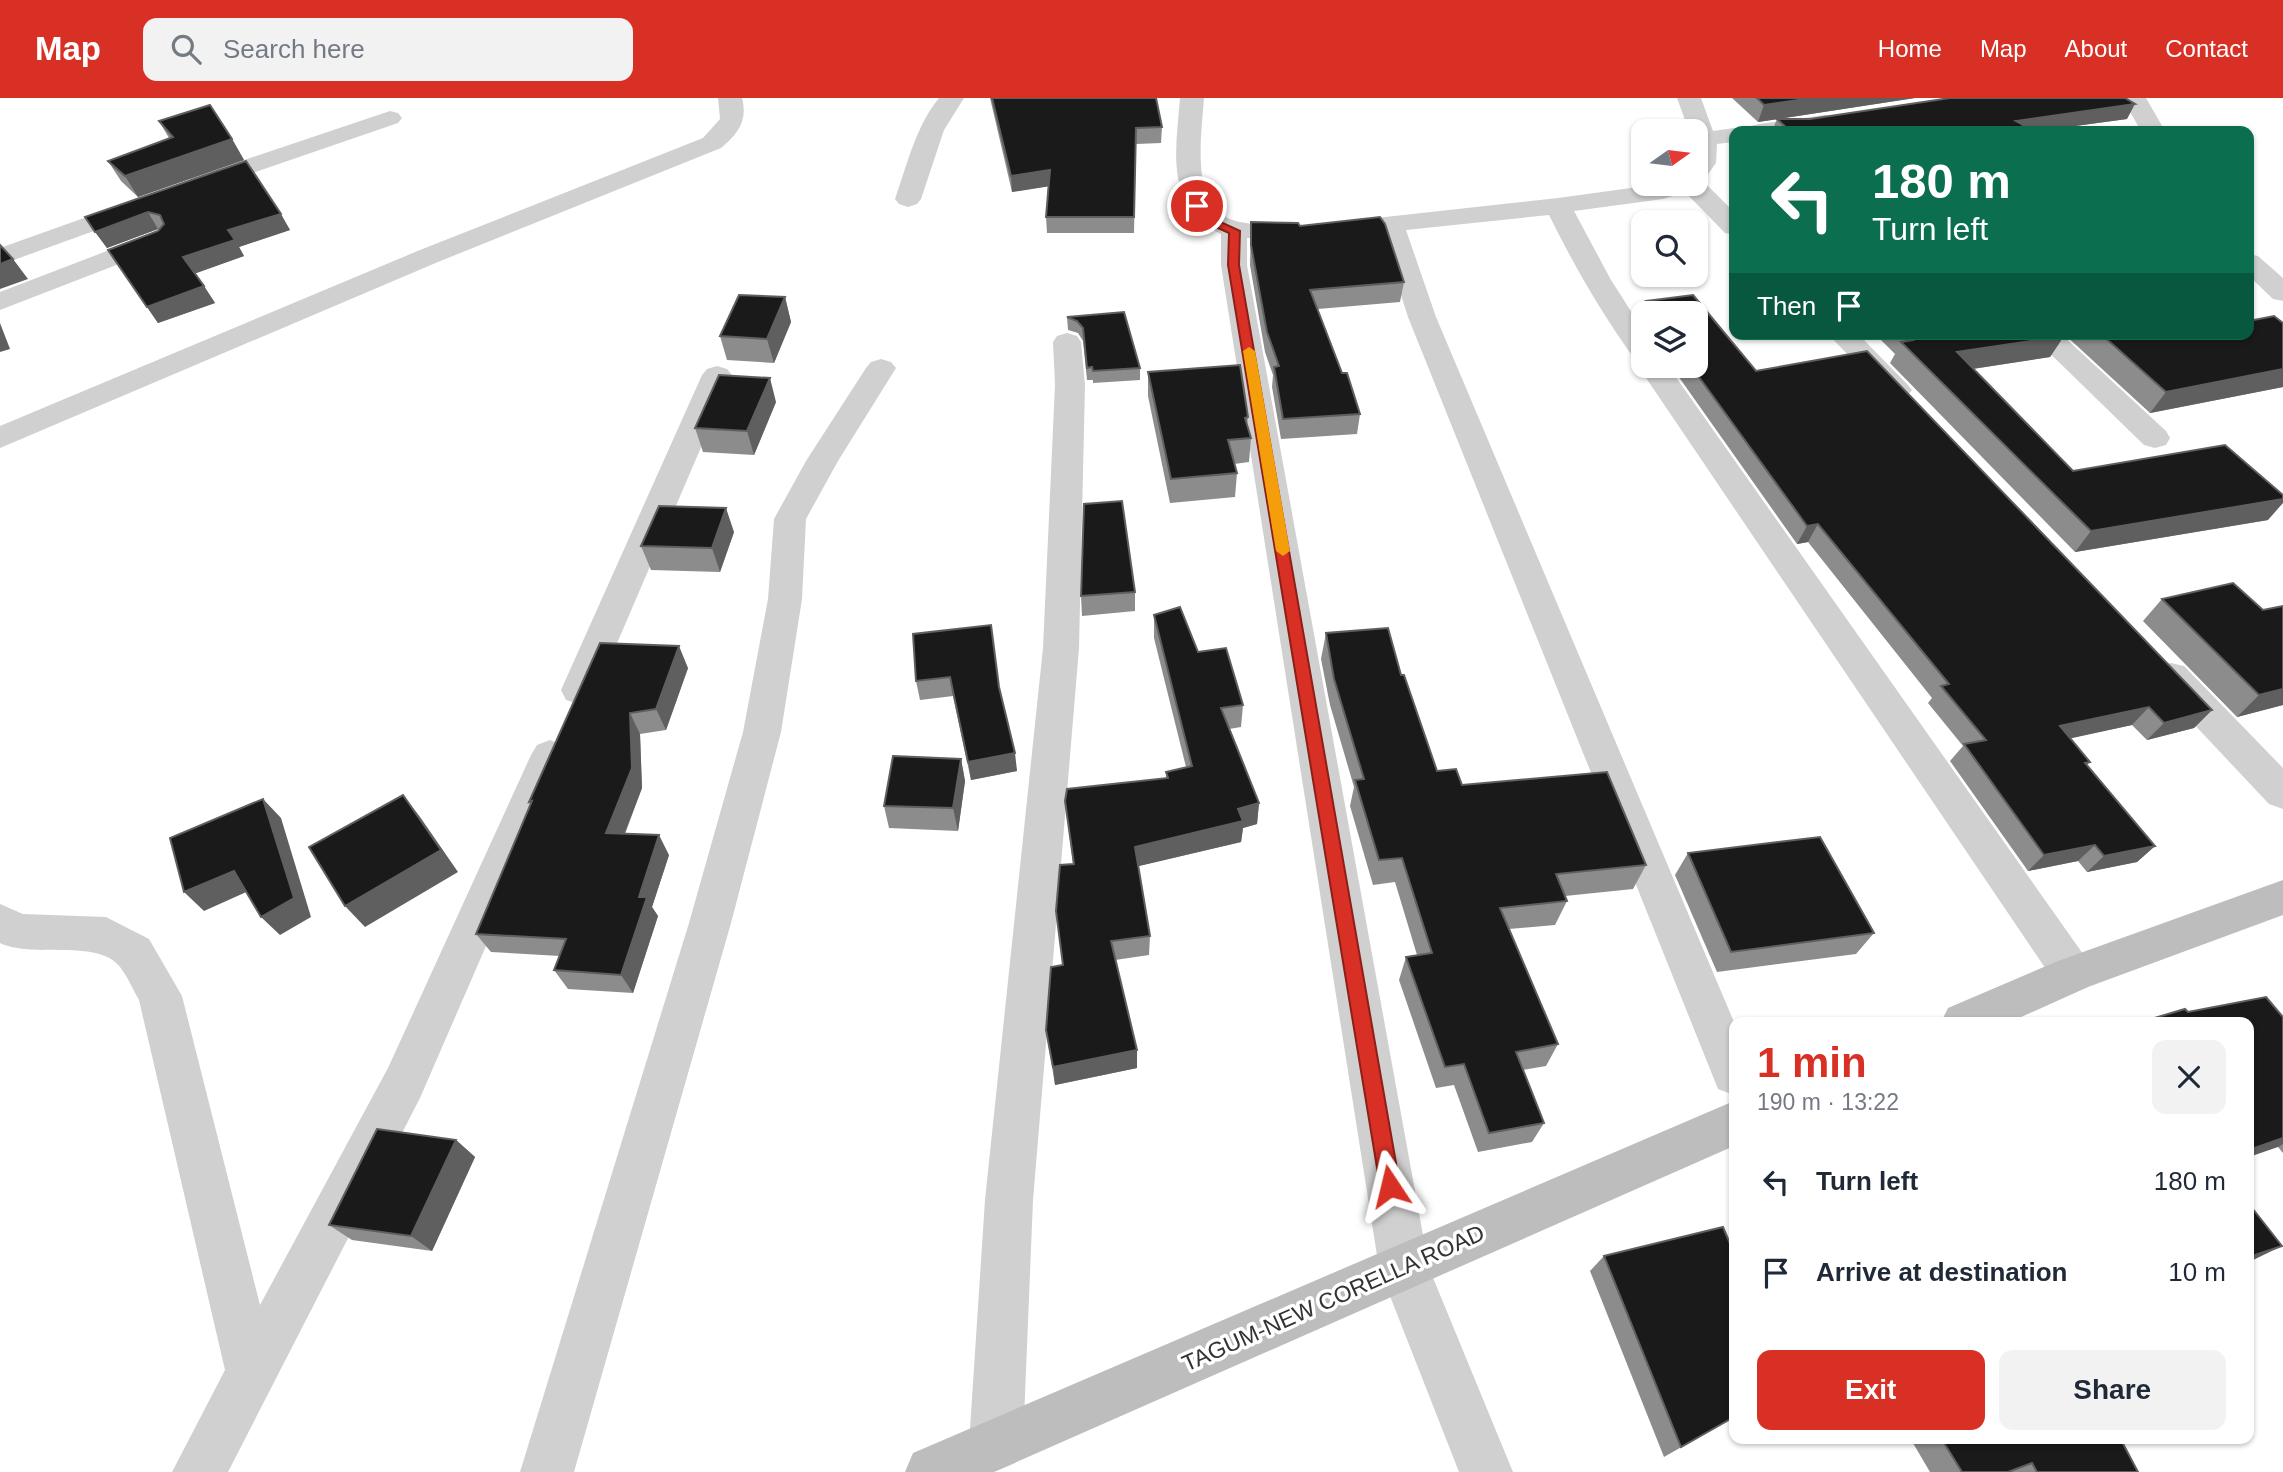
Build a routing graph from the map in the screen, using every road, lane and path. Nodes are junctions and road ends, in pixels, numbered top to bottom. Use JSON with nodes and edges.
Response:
{"nodes":[{"id":1,"x":730,"y":98,"type":"edge"},
{"id":2,"x":952,"y":98,"type":"edge"},
{"id":3,"x":1192,"y":98,"type":"edge"},
{"id":4,"x":1689,"y":98,"type":"edge"},
{"id":5,"x":2134,"y":98,"type":"edge"},
{"id":6,"x":390,"y":118,"type":"dead end"},
{"id":7,"x":1697,"y":119,"type":"edge"},
{"id":8,"x":1829,"y":124,"type":"edge"},
{"id":9,"x":1809,"y":126,"type":"edge"},
{"id":10,"x":2150,"y":126,"type":"edge"},
{"id":11,"x":1729,"y":136,"type":"edge"},
{"id":12,"x":1708,"y":138,"type":"edge"},
{"id":13,"x":1631,"y":195,"type":"edge"},
{"id":14,"x":1704,"y":196,"type":"edge"},
{"id":15,"x":908,"y":199,"type":"dead end"},
{"id":16,"x":1558,"y":206,"type":"junction"},
{"id":17,"x":1729,"y":221,"type":"edge"},
{"id":18,"x":1391,"y":223,"type":"junction"},
{"id":19,"x":1340,"y":229,"type":"edge"},
{"id":20,"x":1234,"y":231,"type":"junction"},
{"id":21,"x":1281,"y":232,"type":"edge"},
{"id":22,"x":159,"y":239,"type":"edge"},
{"id":23,"x":0,"y":257,"type":"edge"},
{"id":24,"x":2254,"y":267,"type":"edge"},
{"id":25,"x":2283,"y":293,"type":"edge"},
{"id":26,"x":0,"y":302,"type":"edge"},
{"id":27,"x":1631,"y":333,"type":"edge"},
{"id":28,"x":1848,"y":340,"type":"edge"},
{"id":29,"x":2050,"y":340,"type":"edge"},
{"id":30,"x":1067,"y":342,"type":"dead end"},
{"id":31,"x":881,"y":368,"type":"dead end"},
{"id":32,"x":717,"y":375,"type":"edge"},
{"id":33,"x":1661,"y":378,"type":"edge"},
{"id":34,"x":1920,"y":412,"type":"edge"},
{"id":35,"x":0,"y":438,"type":"edge"},
{"id":36,"x":2155,"y":438,"type":"dead end"},
{"id":37,"x":2149,"y":653,"type":"edge"},
{"id":38,"x":2283,"y":793,"type":"edge"},
{"id":39,"x":2283,"y":897,"type":"edge"},
{"id":40,"x":0,"y":922,"type":"edge"},
{"id":41,"x":2073,"y":974,"type":"junction"},
{"id":42,"x":1974,"y":1017,"type":"edge"},
{"id":43,"x":1729,"y":1062,"type":"edge"},
{"id":44,"x":1729,"y":1125,"type":"edge"},
{"id":45,"x":1404,"y":1268,"type":"junction"},
{"id":46,"x":251,"y":1372,"type":"junction"},
{"id":47,"x":996,"y":1444,"type":"junction"},
{"id":48,"x":199,"y":1472,"type":"edge"},
{"id":49,"x":547,"y":1472,"type":"edge"},
{"id":50,"x":932,"y":1472,"type":"edge"},
{"id":51,"x":1486,"y":1472,"type":"edge"}],
"edges":[{"from":1,"to":35,"type":"street"},
{"from":2,"to":15,"type":"street"},
{"from":3,"to":20,"type":"street"},
{"from":4,"to":7,"type":"street"},
{"from":5,"to":10,"type":"street"},
{"from":6,"to":23,"type":"street"},
{"from":8,"to":9,"type":"street"},
{"from":11,"to":12,"type":"street"},
{"from":13,"to":16,"type":"street"},
{"from":14,"to":17,"type":"street"},
{"from":16,"to":18,"type":"street"},
{"from":16,"to":27,"type":"street"},
{"from":18,"to":19,"type":"street"},
{"from":18,"to":43,"type":"street"},
{"from":20,"to":21,"type":"street"},
{"from":20,"to":45,"type":"street"},
{"from":22,"to":26,"type":"street"},
{"from":24,"to":25,"type":"street"},
{"from":28,"to":34,"type":"street"},
{"from":29,"to":36,"type":"street"},
{"from":30,"to":47,"type":"street"},
{"from":31,"to":49,"type":"street"},
{"from":32,"to":46,"type":"street"},
{"from":33,"to":41,"type":"street"},
{"from":37,"to":38,"type":"street"},
{"from":39,"to":41,"type":"main road"},
{"from":40,"to":46,"type":"street"},
{"from":41,"to":42,"type":"main road"},
{"from":44,"to":45,"type":"main road","name":"TAGUM-NEW CORELLA ROAD"},
{"from":45,"to":47,"type":"main road","name":"TAGUM-NEW CORELLA ROAD"},
{"from":45,"to":51,"type":"street"},
{"from":46,"to":48,"type":"street"},
{"from":47,"to":50,"type":"main road","name":"TAGUM-NEW CORELLA ROAD"}]}
